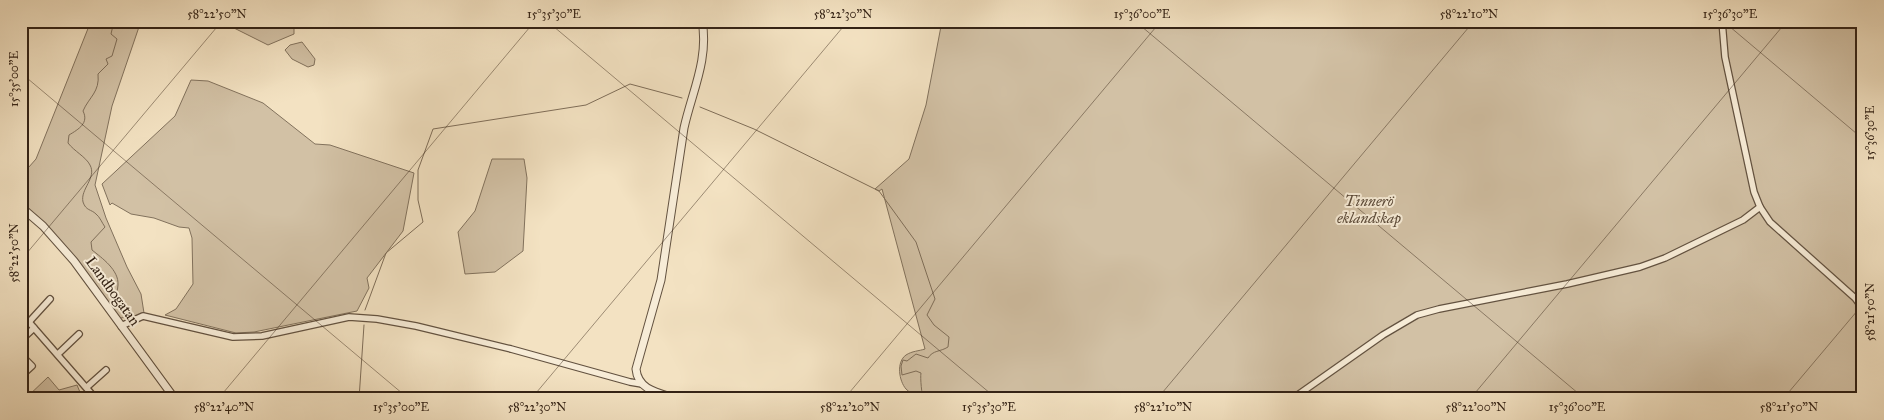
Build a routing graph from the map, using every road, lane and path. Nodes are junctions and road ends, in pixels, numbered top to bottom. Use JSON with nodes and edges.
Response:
{"nodes":[{"id":1,"x":702,"y":21,"type":"edge"},
{"id":2,"x":722,"y":21,"type":"edge"},
{"id":3,"x":729,"y":21,"type":"edge"},
{"id":4,"x":1722,"y":21,"type":"edge"},
{"id":5,"x":21,"y":207,"type":"edge"},
{"id":6,"x":1760,"y":207,"type":"junction"},
{"id":7,"x":50,"y":299,"type":"dead end"},
{"id":8,"x":1863,"y":309,"type":"edge"},
{"id":9,"x":21,"y":313,"type":"edge"},
{"id":10,"x":29,"y":322,"type":"junction"},
{"id":11,"x":121,"y":326,"type":"junction"},
{"id":12,"x":34,"y":328,"type":"junction"},
{"id":13,"x":79,"y":334,"type":"dead end"},
{"id":14,"x":21,"y":340,"type":"edge"},
{"id":15,"x":58,"y":354,"type":"junction"},
{"id":16,"x":21,"y":355,"type":"edge"},
{"id":17,"x":106,"y":370,"type":"dead end"},
{"id":18,"x":21,"y":376,"type":"edge"},
{"id":19,"x":642,"y":384,"type":"junction"},
{"id":20,"x":86,"y":387,"type":"junction"},
{"id":21,"x":96,"y":399,"type":"edge"},
{"id":22,"x":175,"y":399,"type":"edge"},
{"id":23,"x":678,"y":399,"type":"edge"},
{"id":24,"x":1292,"y":399,"type":"edge"}],
"edges":[{"from":1,"to":19,"type":"street"},
{"from":2,"to":3,"type":"street"},
{"from":4,"to":6,"type":"street"},
{"from":5,"to":11,"type":"street","name":"Landbogatan"},
{"from":6,"to":8,"type":"street"},
{"from":6,"to":24,"type":"street"},
{"from":7,"to":10,"type":"street"},
{"from":9,"to":10,"type":"street"},
{"from":10,"to":12,"type":"street"},
{"from":11,"to":19,"type":"street"},
{"from":11,"to":22,"type":"street","name":"Landbogatan"},
{"from":12,"to":14,"type":"street"},
{"from":12,"to":15,"type":"street"},
{"from":13,"to":15,"type":"street"},
{"from":15,"to":20,"type":"street"},
{"from":16,"to":18,"type":"street"},
{"from":17,"to":20,"type":"street"},
{"from":19,"to":23,"type":"street"},
{"from":20,"to":21,"type":"street"}]}
